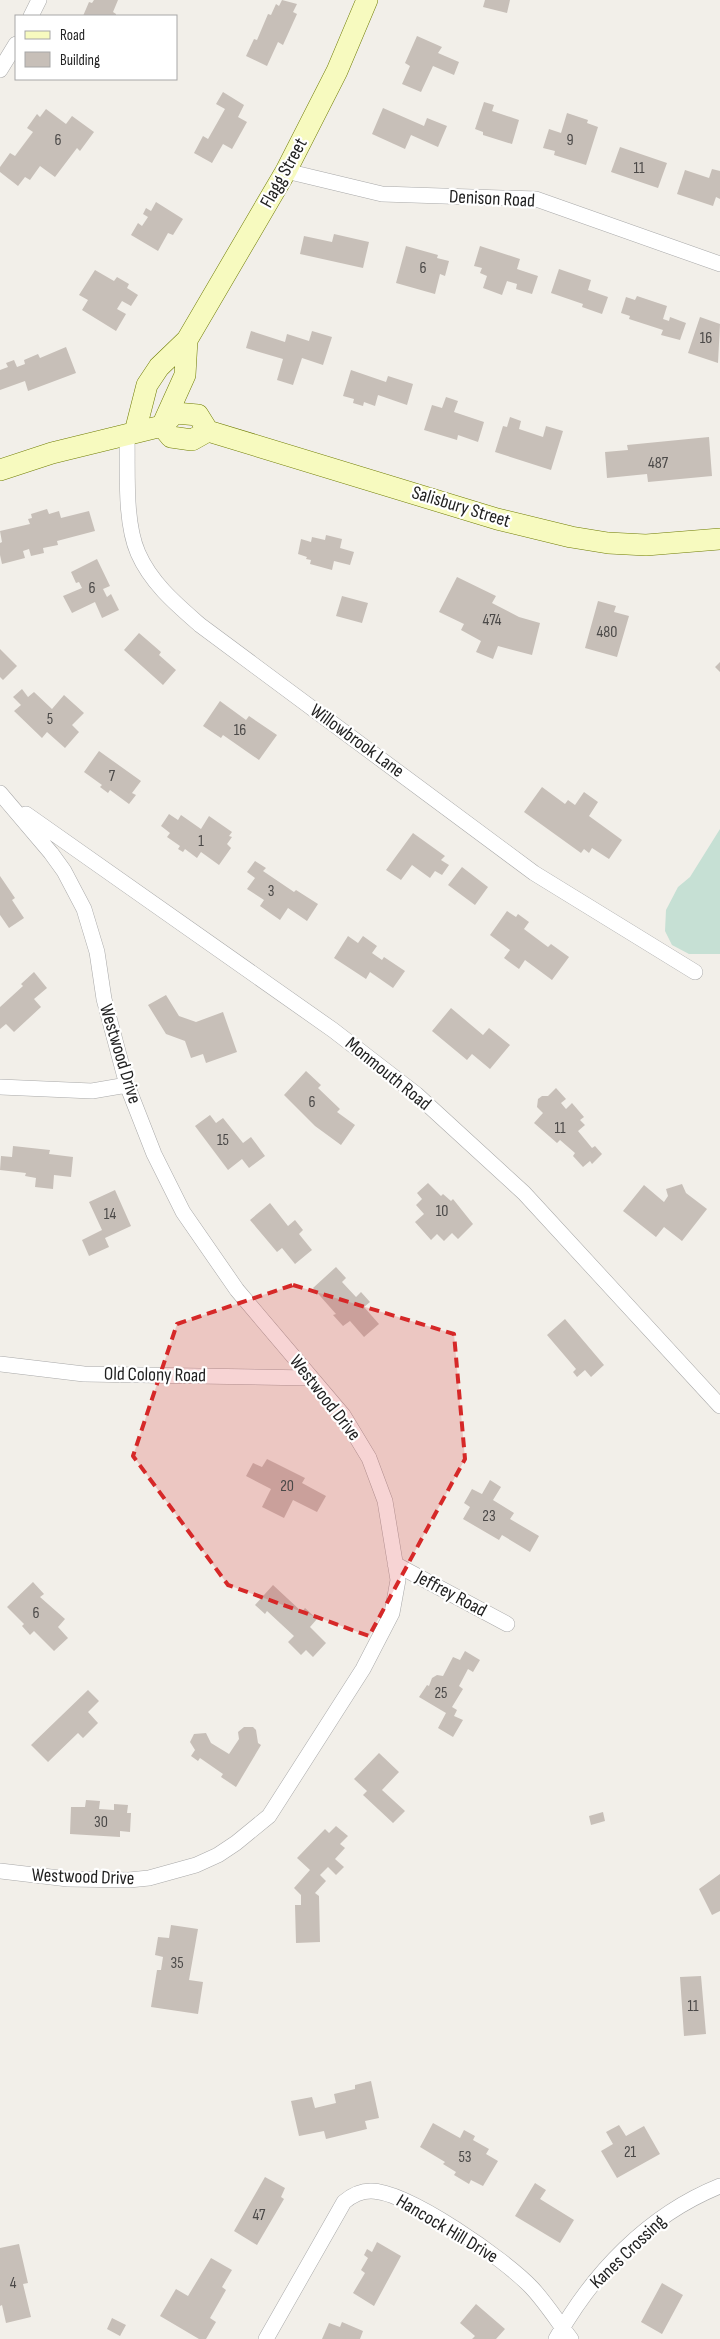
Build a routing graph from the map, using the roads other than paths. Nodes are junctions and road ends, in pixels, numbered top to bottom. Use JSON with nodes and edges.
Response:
{"nodes":[{"id":1,"x":39,"y":0,"type":"edge"},
{"id":2,"x":367,"y":0,"type":"edge"},
{"id":3,"x":32,"y":15,"type":"edge"},
{"id":4,"x":15,"y":46,"type":"edge"},
{"id":5,"x":0,"y":70,"type":"edge"},
{"id":6,"x":286,"y":172,"type":"junction"},
{"id":7,"x":720,"y":264,"type":"edge"},
{"id":8,"x":187,"y":340,"type":"junction"},
{"id":9,"x":162,"y":426,"type":"junction"},
{"id":10,"x":131,"y":434,"type":"junction"},
{"id":11,"x":0,"y":470,"type":"edge"},
{"id":12,"x":720,"y":539,"type":"edge"},
{"id":13,"x":3,"y":797,"type":"edge"},
{"id":14,"x":695,"y":972,"type":"dead end"},
{"id":15,"x":127,"y":1085,"type":"junction"},
{"id":16,"x":0,"y":1087,"type":"edge"},
{"id":17,"x":0,"y":1364,"type":"edge"},
{"id":18,"x":310,"y":1378,"type":"junction"},
{"id":19,"x":720,"y":1406,"type":"edge"},
{"id":20,"x":395,"y":1564,"type":"junction"},
{"id":21,"x":508,"y":1624,"type":"dead end"},
{"id":22,"x":0,"y":1871,"type":"edge"},
{"id":23,"x":720,"y":2186,"type":"edge"},
{"id":24,"x":563,"y":2335,"type":"edge"},
{"id":25,"x":266,"y":2339,"type":"edge"}],
"edges":[{"from":1,"to":3,"type":"street"},
{"from":2,"to":6,"type":"main road","name":"Flagg Street"},
{"from":4,"to":5,"type":"street"},
{"from":6,"to":7,"type":"street","name":"Denison Road"},
{"from":6,"to":8,"type":"main road","name":"Flagg Street"},
{"from":8,"to":9,"type":"main road","name":"Flagg Street"},
{"from":8,"to":10,"type":"main road","name":"Flagg Street"},
{"from":9,"to":10,"type":"main road","name":"Salisbury Street"},
{"from":9,"to":12,"type":"main road","name":"Salisbury Street"},
{"from":10,"to":11,"type":"main road","name":"Salisbury Street"},
{"from":10,"to":14,"type":"street","name":"Willowbrook Lane"},
{"from":13,"to":15,"type":"street","name":"Westwood Drive"},
{"from":13,"to":19,"type":"street","name":"Monmouth Road"},
{"from":15,"to":16,"type":"street"},
{"from":15,"to":18,"type":"street","name":"Westwood Drive"},
{"from":17,"to":18,"type":"street","name":"Old Colony Road"},
{"from":18,"to":20,"type":"street","name":"Westwood Drive"},
{"from":20,"to":21,"type":"street","name":"Jeffrey Road"},
{"from":20,"to":22,"type":"street","name":"Westwood Drive"},
{"from":23,"to":24,"type":"street","name":"Kanes Crossing"},
{"from":24,"to":25,"type":"street","name":"Hancock Hill Drive"}]}
